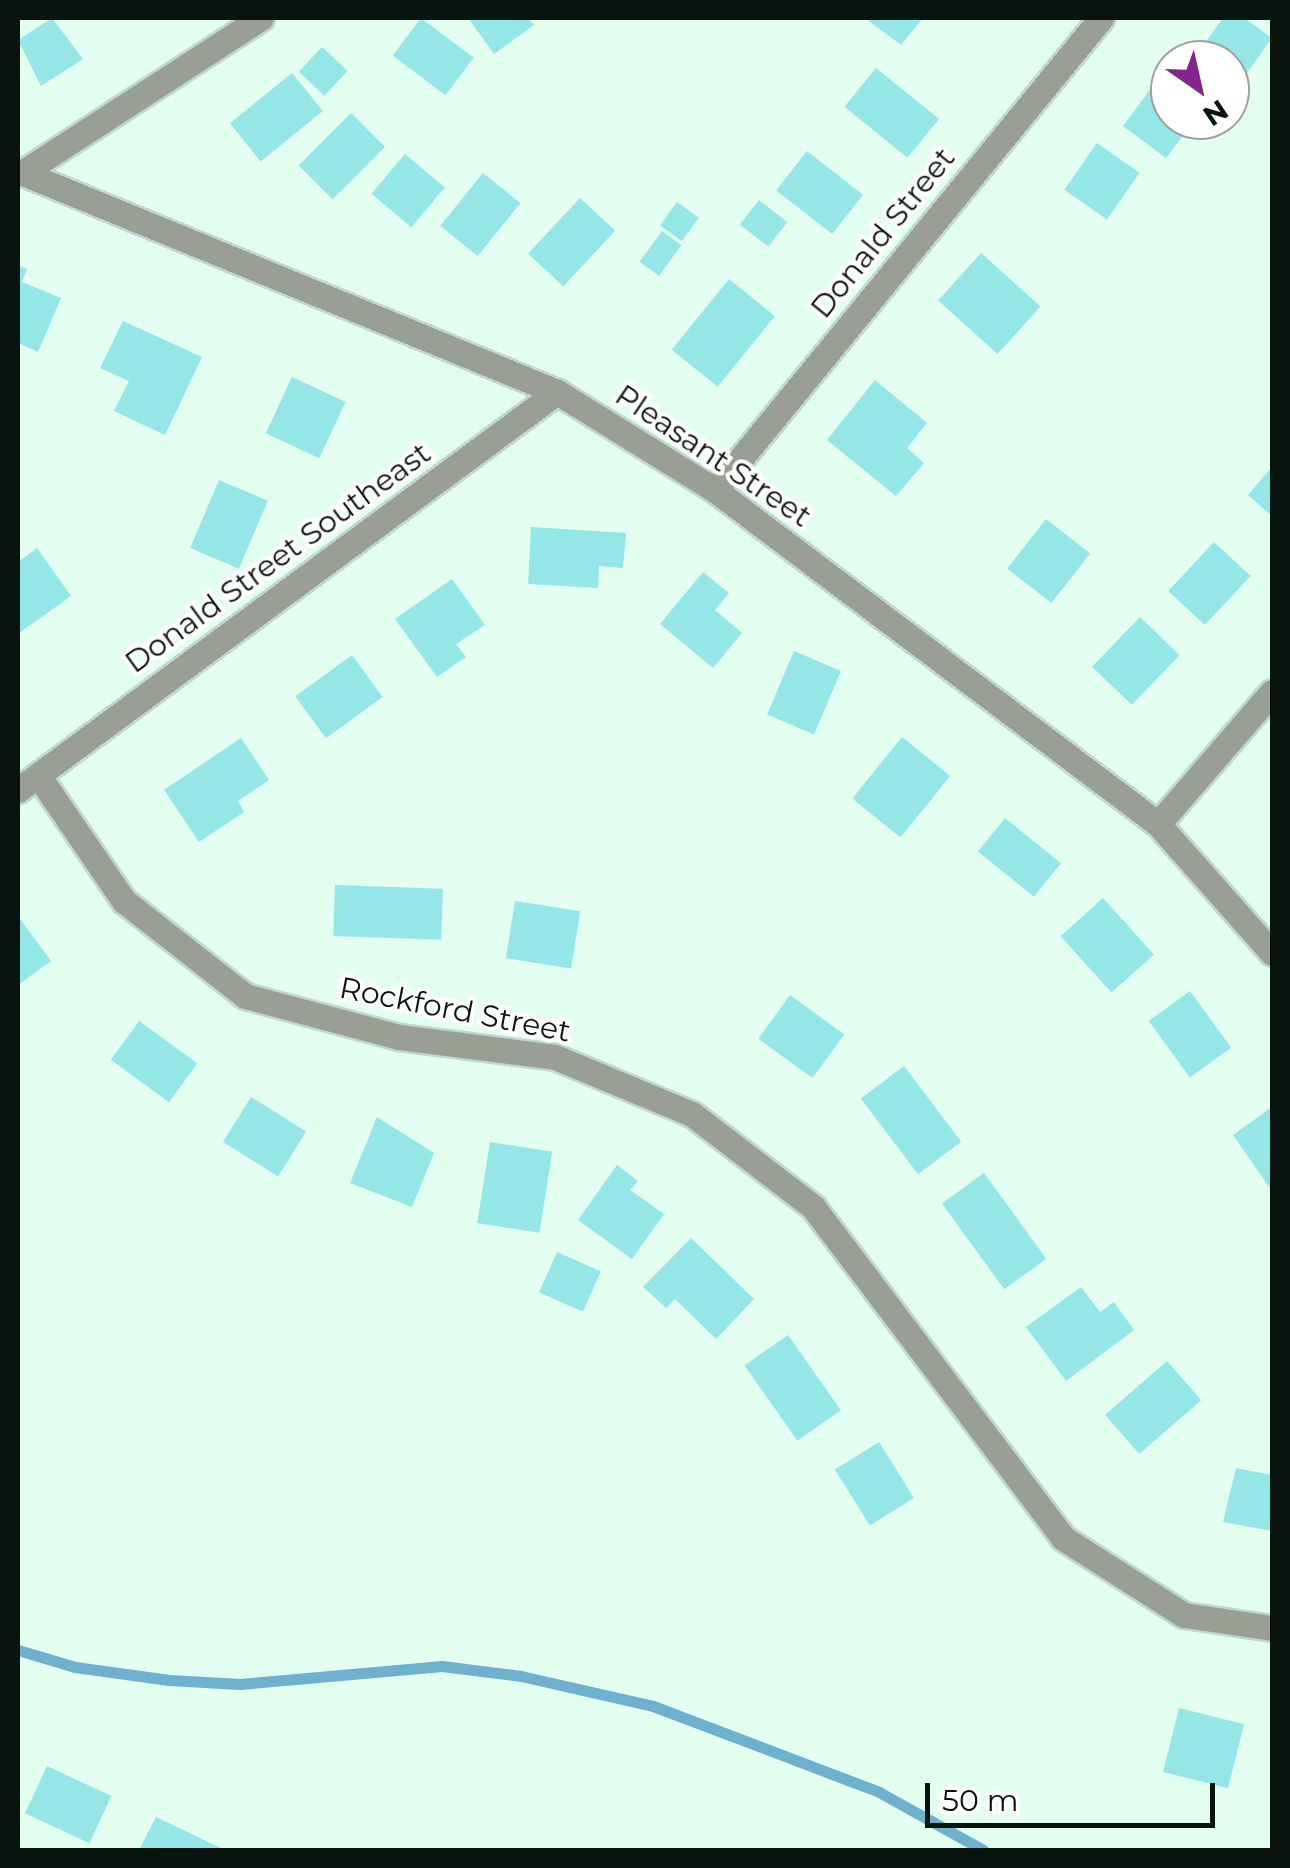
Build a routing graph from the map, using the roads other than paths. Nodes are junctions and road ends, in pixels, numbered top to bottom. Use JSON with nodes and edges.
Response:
{"nodes":[{"id":1,"x":261,"y":18,"type":"edge"},
{"id":2,"x":1101,"y":18,"type":"edge"},
{"id":3,"x":20,"y":172,"type":"edge"},
{"id":4,"x":558,"y":392,"type":"junction"},
{"id":5,"x":716,"y":490,"type":"junction"},
{"id":6,"x":1272,"y":692,"type":"edge"},
{"id":7,"x":28,"y":782,"type":"edge"},
{"id":8,"x":1158,"y":824,"type":"junction"},
{"id":9,"x":1272,"y":954,"type":"edge"},
{"id":10,"x":1272,"y":1628,"type":"edge"}],
"edges":[{"from":1,"to":3,"type":"street"},
{"from":2,"to":5,"type":"street","name":"Donald Street"},
{"from":3,"to":4,"type":"street","name":"Pleasant Street"},
{"from":4,"to":5,"type":"street","name":"Pleasant Street"},
{"from":4,"to":7,"type":"street","name":"Donald Street Southeast"},
{"from":5,"to":8,"type":"street","name":"Pleasant Street"},
{"from":6,"to":8,"type":"street"},
{"from":7,"to":10,"type":"street","name":"Rockford Street"},
{"from":8,"to":9,"type":"street","name":"Pleasant Street"}]}
